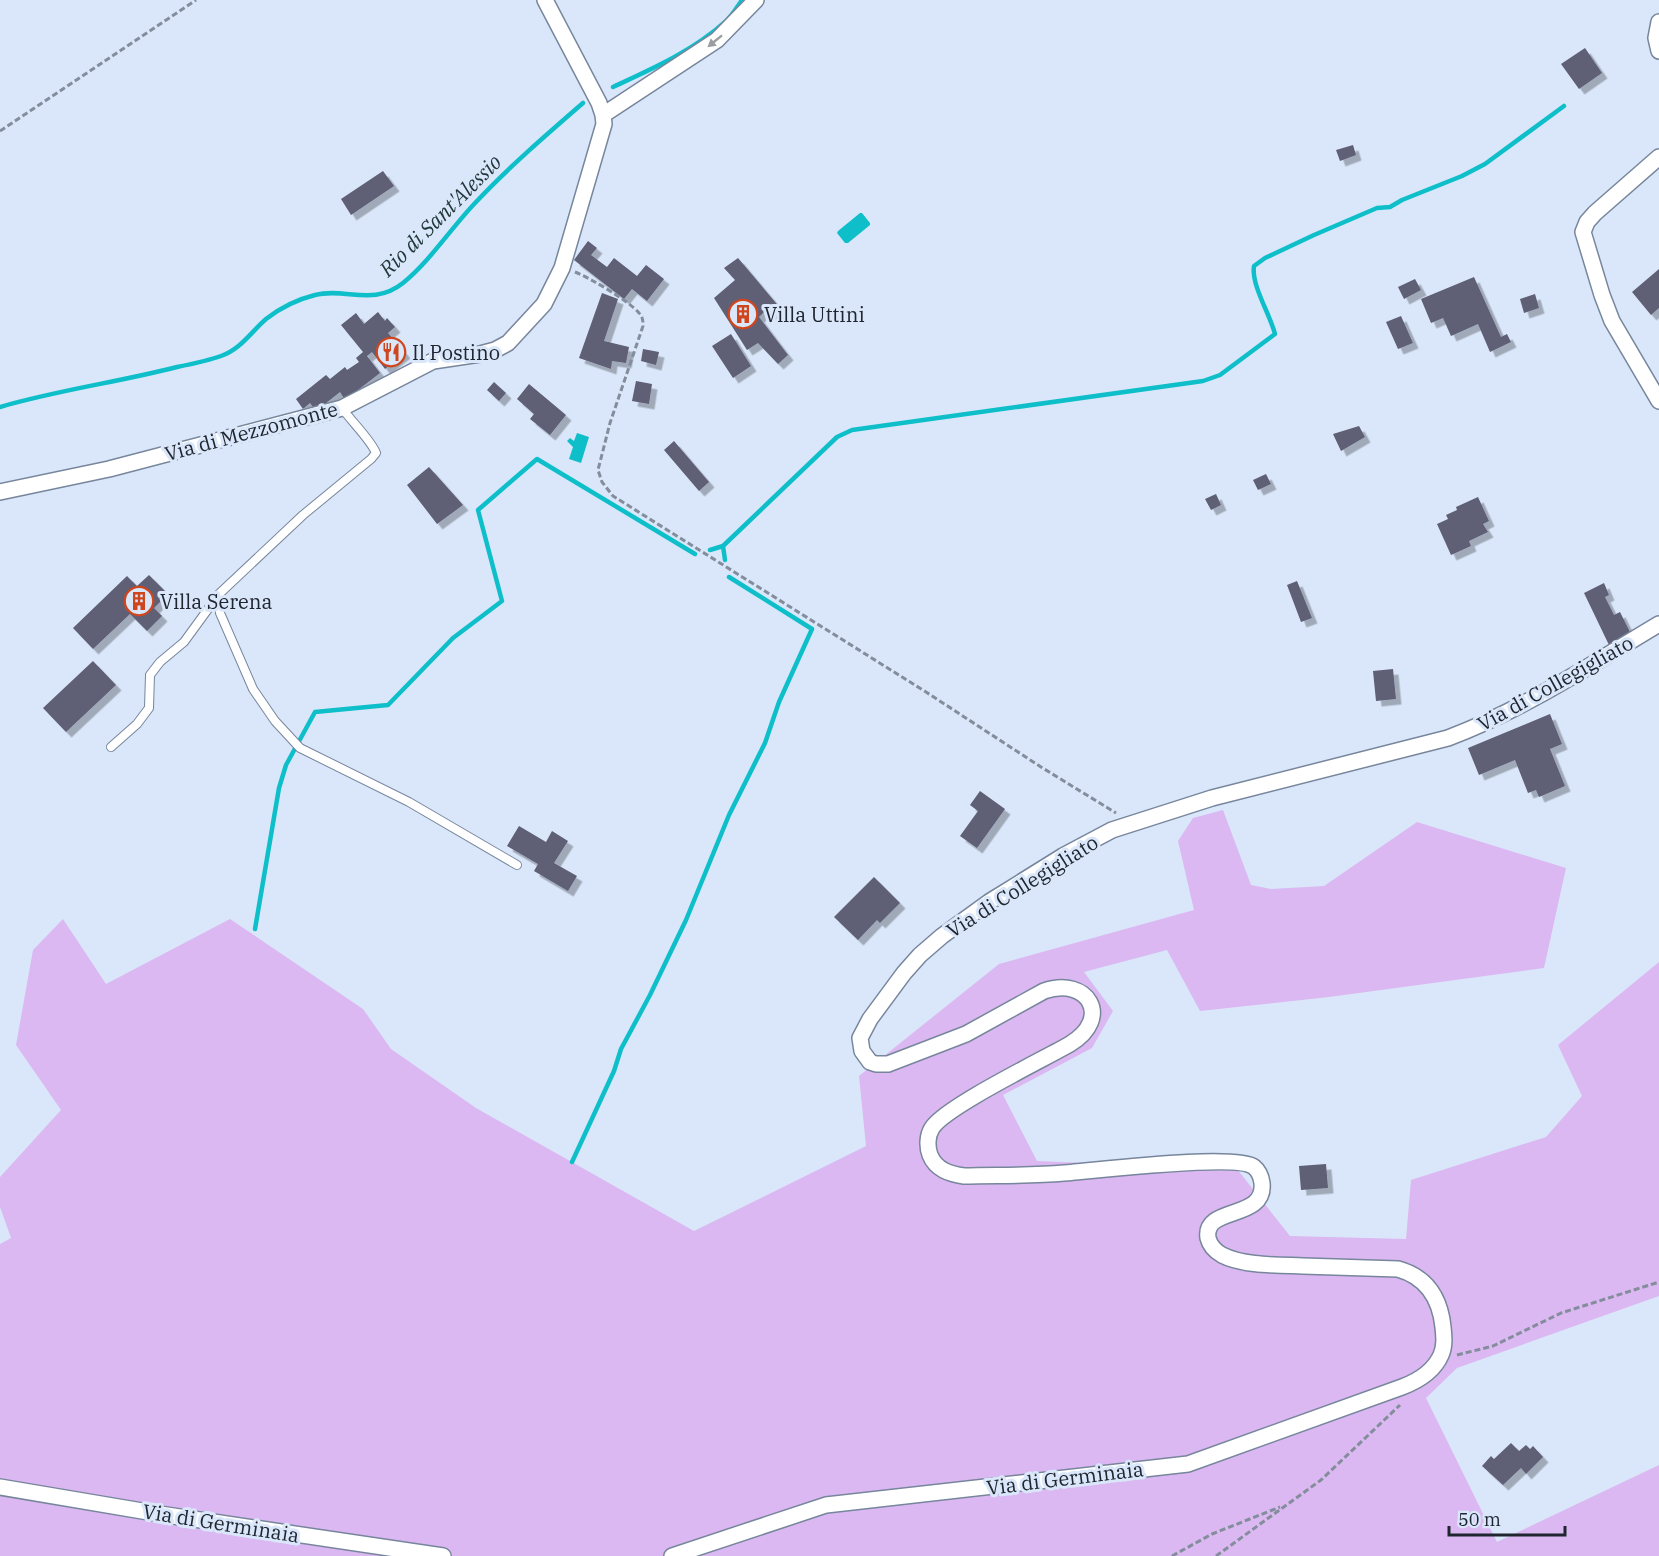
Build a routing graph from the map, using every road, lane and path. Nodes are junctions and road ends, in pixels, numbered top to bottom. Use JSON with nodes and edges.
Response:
{"nodes":[{"id":1,"x":196,"y":0,"type":"edge"},
{"id":2,"x":545,"y":0,"type":"edge"},
{"id":3,"x":756,"y":0,"type":"edge"},
{"id":4,"x":1659,"y":22,"type":"edge"},
{"id":5,"x":1659,"y":51,"type":"edge"},
{"id":6,"x":603,"y":115,"type":"junction"},
{"id":7,"x":0,"y":131,"type":"edge"},
{"id":8,"x":1659,"y":157,"type":"edge"},
{"id":9,"x":562,"y":268,"type":"junction"},
{"id":10,"x":1659,"y":402,"type":"edge"},
{"id":11,"x":342,"y":408,"type":"junction"},
{"id":12,"x":0,"y":492,"type":"edge"},
{"id":13,"x":219,"y":594,"type":"junction"},
{"id":14,"x":1659,"y":624,"type":"edge"},
{"id":15,"x":111,"y":747,"type":"dead end"},
{"id":16,"x":1132,"y":822,"type":"junction"},
{"id":17,"x":517,"y":865,"type":"dead end"},
{"id":18,"x":1659,"y":1282,"type":"edge"},
{"id":19,"x":1440,"y":1357,"type":"junction"},
{"id":20,"x":1406,"y":1399,"type":"dead end"},
{"id":21,"x":0,"y":1487,"type":"edge"},
{"id":22,"x":1283,"y":1506,"type":"junction"},
{"id":23,"x":443,"y":1556,"type":"edge"},
{"id":24,"x":672,"y":1556,"type":"edge"},
{"id":25,"x":1172,"y":1556,"type":"edge"},
{"id":26,"x":1216,"y":1556,"type":"edge"}],
"edges":[{"from":1,"to":7,"type":"path"},
{"from":2,"to":6,"type":"street"},
{"from":3,"to":6,"type":"street","one_way":true},
{"from":4,"to":5,"type":"street"},
{"from":6,"to":9,"type":"street","name":"Via di Mezzomonte"},
{"from":8,"to":10,"type":"street"},
{"from":9,"to":11,"type":"street","name":"Via di Mezzomonte"},
{"from":9,"to":16,"type":"path"},
{"from":11,"to":12,"type":"street","name":"Via di Mezzomonte"},
{"from":11,"to":13,"type":"lane"},
{"from":13,"to":15,"type":"lane"},
{"from":13,"to":17,"type":"lane"},
{"from":14,"to":16,"type":"street","name":"Via di Collegigliato"},
{"from":16,"to":19,"type":"street","name":"Via di Collegigliato"},
{"from":18,"to":19,"type":"path"},
{"from":19,"to":24,"type":"street","name":"Via di Germinaia"},
{"from":20,"to":22,"type":"path"},
{"from":21,"to":23,"type":"street","name":"Via di Germinaia"},
{"from":22,"to":25,"type":"path"},
{"from":22,"to":26,"type":"path"}]}
